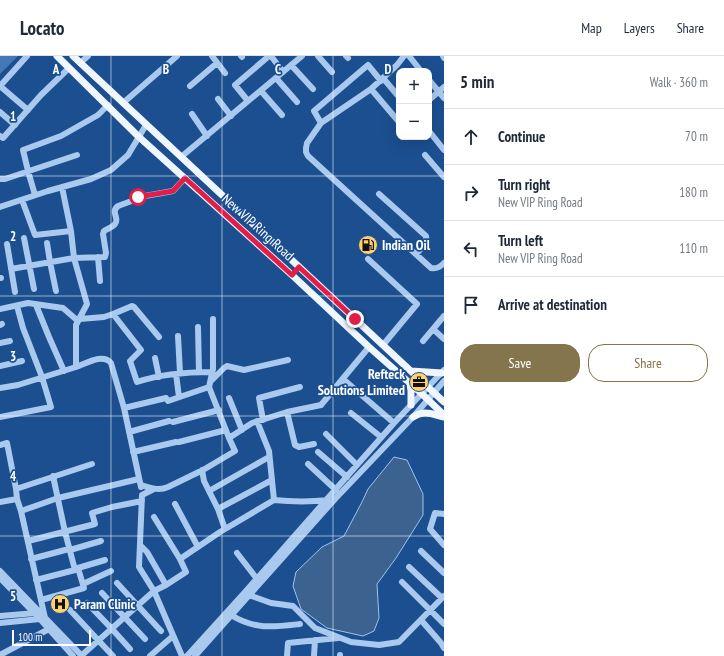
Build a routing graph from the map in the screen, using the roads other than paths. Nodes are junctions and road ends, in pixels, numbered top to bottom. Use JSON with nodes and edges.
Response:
{"nodes":[{"id":1,"x":27,"y":56,"type":"edge"},
{"id":2,"x":57,"y":56,"type":"edge"},
{"id":3,"x":73,"y":56,"type":"edge"},
{"id":4,"x":88,"y":56,"type":"edge"},
{"id":5,"x":176,"y":56,"type":"edge"},
{"id":6,"x":212,"y":56,"type":"edge"},
{"id":7,"x":270,"y":56,"type":"edge"},
{"id":8,"x":302,"y":56,"type":"edge"},
{"id":9,"x":318,"y":56,"type":"edge"},
{"id":10,"x":404,"y":56,"type":"edge"},
{"id":11,"x":409,"y":56,"type":"edge"},
{"id":12,"x":80,"y":63,"type":"junction"},
{"id":13,"x":217,"y":63,"type":"junction"},
{"id":14,"x":291,"y":65,"type":"junction"},
{"id":15,"x":397,"y":65,"type":"junction"},
{"id":16,"x":69,"y":68,"type":"junction"},
{"id":17,"x":400,"y":68,"type":"edge"},
{"id":18,"x":419,"y":68,"type":"edge"},
{"id":19,"x":283,"y":72,"type":"junction"},
{"id":20,"x":332,"y":72,"type":"dead end"},
{"id":21,"x":225,"y":73,"type":"dead end"},
{"id":22,"x":276,"y":78,"type":"junction"},
{"id":23,"x":382,"y":80,"type":"junction"},
{"id":24,"x":432,"y":84,"type":"edge"},
{"id":25,"x":0,"y":86,"type":"edge"},
{"id":26,"x":190,"y":86,"type":"dead end"},
{"id":27,"x":444,"y":87,"type":"edge"},
{"id":28,"x":313,"y":89,"type":"dead end"},
{"id":29,"x":371,"y":89,"type":"junction"},
{"id":30,"x":261,"y":91,"type":"junction"},
{"id":31,"x":439,"y":92,"type":"junction"},
{"id":32,"x":396,"y":94,"type":"edge"},
{"id":33,"x":432,"y":98,"type":"edge"},
{"id":34,"x":444,"y":98,"type":"edge"},
{"id":35,"x":218,"y":99,"type":"dead end"},
{"id":36,"x":248,"y":101,"type":"junction"},
{"id":37,"x":123,"y":102,"type":"junction"},
{"id":38,"x":296,"y":102,"type":"dead end"},
{"id":39,"x":108,"y":105,"type":"junction"},
{"id":40,"x":28,"y":110,"type":"junction"},
{"id":41,"x":0,"y":112,"type":"edge"},
{"id":42,"x":192,"y":114,"type":"dead end"},
{"id":43,"x":231,"y":116,"type":"junction"},
{"id":44,"x":282,"y":116,"type":"dead end"},
{"id":45,"x":396,"y":121,"type":"edge"},
{"id":46,"x":320,"y":123,"type":"junction"},
{"id":47,"x":146,"y":124,"type":"junction"},
{"id":48,"x":15,"y":125,"type":"junction"},
{"id":49,"x":432,"y":135,"type":"edge"},
{"id":50,"x":0,"y":136,"type":"edge"},
{"id":51,"x":139,"y":136,"type":"junction"},
{"id":52,"x":207,"y":136,"type":"junction"},
{"id":53,"x":444,"y":137,"type":"edge"},
{"id":54,"x":438,"y":142,"type":"junction"},
{"id":55,"x":444,"y":150,"type":"edge"},
{"id":56,"x":77,"y":155,"type":"dead end"},
{"id":57,"x":425,"y":155,"type":"dead end"},
{"id":58,"x":181,"y":157,"type":"junction"},
{"id":59,"x":28,"y":171,"type":"junction"},
{"id":60,"x":444,"y":177,"type":"edge"},
{"id":61,"x":185,"y":178,"type":"junction"},
{"id":62,"x":0,"y":180,"type":"edge"},
{"id":63,"x":62,"y":187,"type":"junction"},
{"id":64,"x":379,"y":194,"type":"dead end"},
{"id":65,"x":35,"y":195,"type":"junction"},
{"id":66,"x":22,"y":200,"type":"junction"},
{"id":67,"x":0,"y":207,"type":"edge"},
{"id":68,"x":71,"y":231,"type":"junction"},
{"id":69,"x":24,"y":238,"type":"dead end"},
{"id":70,"x":47,"y":243,"type":"dead end"},
{"id":71,"x":7,"y":244,"type":"dead end"},
{"id":72,"x":416,"y":254,"type":"junction"},
{"id":73,"x":98,"y":257,"type":"junction"},
{"id":74,"x":74,"y":258,"type":"junction"},
{"id":75,"x":368,"y":259,"type":"dead end"},
{"id":76,"x":50,"y":262,"type":"junction"},
{"id":77,"x":444,"y":263,"type":"edge"},
{"id":78,"x":29,"y":266,"type":"junction"},
{"id":79,"x":299,"y":267,"type":"junction"},
{"id":80,"x":11,"y":268,"type":"junction"},
{"id":81,"x":292,"y":275,"type":"junction"},
{"id":82,"x":100,"y":281,"type":"dead end"},
{"id":83,"x":34,"y":289,"type":"dead end"},
{"id":84,"x":56,"y":291,"type":"dead end"},
{"id":85,"x":15,"y":292,"type":"dead end"},
{"id":86,"x":36,"y":304,"type":"junction"},
{"id":87,"x":17,"y":306,"type":"junction"},
{"id":88,"x":0,"y":309,"type":"edge"},
{"id":89,"x":113,"y":314,"type":"junction"},
{"id":90,"x":444,"y":316,"type":"edge"},
{"id":91,"x":213,"y":319,"type":"dead end"},
{"id":92,"x":355,"y":319,"type":"junction"},
{"id":93,"x":79,"y":320,"type":"junction"},
{"id":94,"x":198,"y":327,"type":"dead end"},
{"id":95,"x":348,"y":327,"type":"junction"},
{"id":96,"x":433,"y":329,"type":"junction"},
{"id":97,"x":178,"y":336,"type":"dead end"},
{"id":98,"x":158,"y":337,"type":"dead end"},
{"id":99,"x":444,"y":339,"type":"edge"},
{"id":100,"x":10,"y":341,"type":"dead end"},
{"id":101,"x":423,"y":341,"type":"dead end"},
{"id":102,"x":0,"y":343,"type":"edge"},
{"id":103,"x":383,"y":345,"type":"junction"},
{"id":104,"x":369,"y":347,"type":"junction"},
{"id":105,"x":155,"y":358,"type":"dead end"},
{"id":106,"x":288,"y":360,"type":"dead end"},
{"id":107,"x":22,"y":361,"type":"dead end"},
{"id":108,"x":0,"y":366,"type":"edge"},
{"id":109,"x":76,"y":367,"type":"junction"},
{"id":110,"x":64,"y":371,"type":"junction"},
{"id":111,"x":411,"y":371,"type":"junction"},
{"id":112,"x":443,"y":371,"type":"edge"},
{"id":113,"x":199,"y":372,"type":"junction"},
{"id":114,"x":212,"y":372,"type":"junction"},
{"id":115,"x":178,"y":374,"type":"junction"},
{"id":116,"x":42,"y":377,"type":"junction"},
{"id":117,"x":159,"y":377,"type":"junction"},
{"id":118,"x":343,"y":379,"type":"junction"},
{"id":119,"x":444,"y":381,"type":"edge"},
{"id":120,"x":410,"y":383,"type":"junction"},
{"id":121,"x":210,"y":384,"type":"junction"},
{"id":122,"x":0,"y":388,"type":"edge"},
{"id":123,"x":300,"y":388,"type":"dead end"},
{"id":124,"x":431,"y":390,"type":"junction"},
{"id":125,"x":425,"y":396,"type":"junction"},
{"id":126,"x":179,"y":397,"type":"junction"},
{"id":127,"x":229,"y":398,"type":"dead end"},
{"id":128,"x":444,"y":402,"type":"edge"},
{"id":129,"x":411,"y":405,"type":"junction"},
{"id":130,"x":124,"y":408,"type":"junction"},
{"id":131,"x":219,"y":410,"type":"junction"},
{"id":132,"x":287,"y":412,"type":"junction"},
{"id":133,"x":351,"y":413,"type":"dead end"},
{"id":134,"x":444,"y":416,"type":"edge"},
{"id":135,"x":0,"y":417,"type":"edge"},
{"id":136,"x":413,"y":417,"type":"junction"},
{"id":137,"x":260,"y":420,"type":"junction"},
{"id":138,"x":394,"y":423,"type":"junction"},
{"id":139,"x":226,"y":430,"type":"junction"},
{"id":140,"x":242,"y":430,"type":"junction"},
{"id":141,"x":129,"y":432,"type":"junction"},
{"id":142,"x":326,"y":434,"type":"dead end"},
{"id":143,"x":229,"y":438,"type":"junction"},
{"id":144,"x":381,"y":438,"type":"junction"},
{"id":145,"x":314,"y":444,"type":"dead end"},
{"id":146,"x":0,"y":445,"type":"edge"},
{"id":147,"x":133,"y":452,"type":"junction"},
{"id":148,"x":318,"y":452,"type":"dead end"},
{"id":149,"x":270,"y":457,"type":"junction"},
{"id":150,"x":92,"y":464,"type":"dead end"},
{"id":151,"x":308,"y":464,"type":"dead end"},
{"id":152,"x":357,"y":465,"type":"junction"},
{"id":153,"x":202,"y":470,"type":"junction"},
{"id":154,"x":195,"y":474,"type":"junction"},
{"id":155,"x":53,"y":476,"type":"junction"},
{"id":156,"x":347,"y":477,"type":"junction"},
{"id":157,"x":272,"y":480,"type":"junction"},
{"id":158,"x":204,"y":481,"type":"junction"},
{"id":159,"x":140,"y":482,"type":"junction"},
{"id":160,"x":16,"y":489,"type":"junction"},
{"id":161,"x":154,"y":489,"type":"junction"},
{"id":162,"x":336,"y":490,"type":"junction"},
{"id":163,"x":209,"y":491,"type":"junction"},
{"id":164,"x":142,"y":494,"type":"junction"},
{"id":165,"x":58,"y":498,"type":"junction"},
{"id":166,"x":17,"y":499,"type":"junction"},
{"id":167,"x":335,"y":499,"type":"junction"},
{"id":168,"x":274,"y":500,"type":"junction"},
{"id":169,"x":327,"y":500,"type":"junction"},
{"id":170,"x":142,"y":501,"type":"junction"},
{"id":171,"x":0,"y":502,"type":"edge"},
{"id":172,"x":175,"y":504,"type":"dead end"},
{"id":173,"x":218,"y":509,"type":"junction"},
{"id":174,"x":21,"y":511,"type":"junction"},
{"id":175,"x":444,"y":514,"type":"edge"},
{"id":176,"x":154,"y":517,"type":"dead end"},
{"id":177,"x":225,"y":529,"type":"junction"},
{"id":178,"x":65,"y":532,"type":"junction"},
{"id":179,"x":28,"y":541,"type":"junction"},
{"id":180,"x":101,"y":541,"type":"dead end"},
{"id":181,"x":140,"y":545,"type":"junction"},
{"id":182,"x":444,"y":545,"type":"edge"},
{"id":183,"x":198,"y":547,"type":"junction"},
{"id":184,"x":70,"y":550,"type":"junction"},
{"id":185,"x":421,"y":551,"type":"dead end"},
{"id":186,"x":237,"y":553,"type":"dead end"},
{"id":187,"x":31,"y":559,"type":"junction"},
{"id":188,"x":180,"y":559,"type":"junction"},
{"id":189,"x":105,"y":560,"type":"dead end"},
{"id":190,"x":409,"y":567,"type":"dead end"},
{"id":191,"x":76,"y":569,"type":"junction"},
{"id":192,"x":0,"y":571,"type":"edge"},
{"id":193,"x":111,"y":572,"type":"dead end"},
{"id":194,"x":444,"y":573,"type":"edge"},
{"id":195,"x":0,"y":578,"type":"edge"},
{"id":196,"x":257,"y":579,"type":"junction"},
{"id":197,"x":36,"y":580,"type":"junction"},
{"id":198,"x":402,"y":582,"type":"dead end"},
{"id":199,"x":117,"y":583,"type":"dead end"},
{"id":200,"x":83,"y":584,"type":"junction"},
{"id":201,"x":166,"y":585,"type":"junction"},
{"id":202,"x":154,"y":592,"type":"junction"},
{"id":203,"x":102,"y":593,"type":"dead end"},
{"id":204,"x":248,"y":593,"type":"junction"},
{"id":205,"x":443,"y":597,"type":"edge"},
{"id":206,"x":41,"y":600,"type":"junction"},
{"id":207,"x":88,"y":603,"type":"dead end"},
{"id":208,"x":138,"y":606,"type":"junction"},
{"id":209,"x":70,"y":610,"type":"dead end"},
{"id":210,"x":430,"y":610,"type":"junction"},
{"id":211,"x":231,"y":615,"type":"junction"},
{"id":212,"x":0,"y":616,"type":"edge"},
{"id":213,"x":40,"y":616,"type":"junction"},
{"id":214,"x":125,"y":618,"type":"junction"},
{"id":215,"x":421,"y":620,"type":"junction"},
{"id":216,"x":0,"y":623,"type":"edge"},
{"id":217,"x":300,"y":624,"type":"dead end"},
{"id":218,"x":444,"y":624,"type":"edge"},
{"id":219,"x":49,"y":629,"type":"junction"},
{"id":220,"x":112,"y":629,"type":"junction"},
{"id":221,"x":161,"y":631,"type":"dead end"},
{"id":222,"x":173,"y":636,"type":"junction"},
{"id":223,"x":340,"y":638,"type":"junction"},
{"id":224,"x":145,"y":639,"type":"dead end"},
{"id":225,"x":315,"y":640,"type":"junction"},
{"id":226,"x":99,"y":641,"type":"junction"},
{"id":227,"x":444,"y":648,"type":"edge"},
{"id":228,"x":130,"y":649,"type":"dead end"},
{"id":229,"x":0,"y":655,"type":"edge"},
{"id":230,"x":197,"y":655,"type":"edge"},
{"id":231,"x":71,"y":656,"type":"edge"},
{"id":232,"x":82,"y":656,"type":"edge"},
{"id":233,"x":113,"y":656,"type":"edge"},
{"id":234,"x":150,"y":656,"type":"edge"},
{"id":235,"x":182,"y":656,"type":"edge"},
{"id":236,"x":187,"y":656,"type":"edge"},
{"id":237,"x":287,"y":656,"type":"edge"},
{"id":238,"x":314,"y":656,"type":"edge"}],
"edges":[{"from":1,"to":25,"type":"street"},
{"from":2,"to":16,"type":"main road","name":"New VIP Ring Road"},
{"from":3,"to":12,"type":"main road","name":"New VIP Ring Road"},
{"from":4,"to":12,"type":"street"},
{"from":5,"to":37,"type":"street"},
{"from":6,"to":13,"type":"street"},
{"from":7,"to":19,"type":"street"},
{"from":7,"to":36,"type":"street"},
{"from":8,"to":14,"type":"street"},
{"from":9,"to":20,"type":"street"},
{"from":10,"to":15,"type":"street"},
{"from":11,"to":18,"type":"street"},
{"from":12,"to":37,"type":"main road","name":"New VIP Ring Road"},
{"from":13,"to":21,"type":"street"},
{"from":13,"to":26,"type":"street"},
{"from":14,"to":19,"type":"street"},
{"from":14,"to":28,"type":"street"},
{"from":15,"to":17,"type":"street"},
{"from":15,"to":23,"type":"street"},
{"from":16,"to":39,"type":"main road","name":"New VIP Ring Road"},
{"from":16,"to":40,"type":"street"},
{"from":19,"to":22,"type":"street"},
{"from":22,"to":30,"type":"street"},
{"from":22,"to":38,"type":"street"},
{"from":23,"to":29,"type":"street"},
{"from":23,"to":32,"type":"street"},
{"from":23,"to":46,"type":"street"},
{"from":24,"to":31,"type":"street"},
{"from":25,"to":40,"type":"street"},
{"from":27,"to":31,"type":"street"},
{"from":29,"to":45,"type":"street"},
{"from":29,"to":46,"type":"street"},
{"from":30,"to":36,"type":"street"},
{"from":30,"to":44,"type":"street"},
{"from":31,"to":33,"type":"street"},
{"from":31,"to":34,"type":"street"},
{"from":35,"to":43,"type":"street"},
{"from":36,"to":43,"type":"street"},
{"from":37,"to":47,"type":"main road","name":"New VIP Ring Road"},
{"from":39,"to":51,"type":"main road","name":"New VIP Ring Road"},
{"from":39,"to":59,"type":"street"},
{"from":40,"to":48,"type":"street"},
{"from":41,"to":48,"type":"street"},
{"from":42,"to":52,"type":"street"},
{"from":43,"to":52,"type":"street"},
{"from":46,"to":72,"type":"street"},
{"from":47,"to":51,"type":"street"},
{"from":47,"to":58,"type":"main road","name":"New VIP Ring Road"},
{"from":48,"to":50,"type":"street"},
{"from":49,"to":54,"type":"street"},
{"from":51,"to":61,"type":"main road","name":"New VIP Ring Road"},
{"from":51,"to":63,"type":"street"},
{"from":52,"to":58,"type":"street"},
{"from":53,"to":54,"type":"street"},
{"from":54,"to":55,"type":"street"},
{"from":56,"to":59,"type":"street"},
{"from":57,"to":60,"type":"street"},
{"from":58,"to":79,"type":"main road","name":"New VIP Ring Road"},
{"from":59,"to":62,"type":"street"},
{"from":59,"to":65,"type":"street"},
{"from":61,"to":73,"type":"street"},
{"from":61,"to":81,"type":"main road","name":"New VIP Ring Road"},
{"from":63,"to":65,"type":"street"},
{"from":63,"to":68,"type":"street"},
{"from":64,"to":72,"type":"street"},
{"from":65,"to":66,"type":"street"},
{"from":66,"to":67,"type":"street"},
{"from":66,"to":68,"type":"street"},
{"from":68,"to":74,"type":"street"},
{"from":69,"to":78,"type":"street"},
{"from":70,"to":76,"type":"street"},
{"from":71,"to":80,"type":"street"},
{"from":72,"to":77,"type":"street"},
{"from":73,"to":74,"type":"street"},
{"from":73,"to":82,"type":"street"},
{"from":74,"to":76,"type":"street"},
{"from":74,"to":93,"type":"street"},
{"from":75,"to":103,"type":"street"},
{"from":76,"to":78,"type":"street"},
{"from":76,"to":84,"type":"street"},
{"from":78,"to":80,"type":"street"},
{"from":78,"to":83,"type":"street"},
{"from":79,"to":81,"type":"main road"},
{"from":79,"to":92,"type":"main road","name":"New VIP Ring Road"},
{"from":80,"to":85,"type":"street"},
{"from":81,"to":95,"type":"main road","name":"New VIP Ring Road"},
{"from":86,"to":87,"type":"street"},
{"from":86,"to":93,"type":"street"},
{"from":86,"to":110,"type":"street"},
{"from":87,"to":88,"type":"street"},
{"from":87,"to":116,"type":"street"},
{"from":89,"to":93,"type":"street"},
{"from":89,"to":98,"type":"street"},
{"from":89,"to":117,"type":"street"},
{"from":90,"to":96,"type":"street"},
{"from":91,"to":114,"type":"street"},
{"from":92,"to":95,"type":"main road"},
{"from":92,"to":103,"type":"main road","name":"New VIP Ring Road"},
{"from":93,"to":109,"type":"street"},
{"from":94,"to":113,"type":"street"},
{"from":95,"to":104,"type":"main road","name":"New VIP Ring Road"},
{"from":96,"to":99,"type":"street"},
{"from":96,"to":101,"type":"street"},
{"from":97,"to":115,"type":"street"},
{"from":100,"to":102,"type":"street"},
{"from":103,"to":111,"type":"main road","name":"New VIP Ring Road"},
{"from":104,"to":118,"type":"street"},
{"from":104,"to":120,"type":"main road","name":"New VIP Ring Road"},
{"from":105,"to":117,"type":"street"},
{"from":106,"to":121,"type":"street"},
{"from":107,"to":108,"type":"street"},
{"from":109,"to":110,"type":"street"},
{"from":109,"to":130,"type":"street"},
{"from":110,"to":116,"type":"street"},
{"from":111,"to":112,"type":"main road"},
{"from":111,"to":124,"type":"main road","name":"New VIP Ring Road"},
{"from":112,"to":124,"type":"street"},
{"from":113,"to":114,"type":"street"},
{"from":113,"to":115,"type":"street"},
{"from":114,"to":121,"type":"street"},
{"from":115,"to":117,"type":"street"},
{"from":115,"to":126,"type":"street"},
{"from":116,"to":122,"type":"street"},
{"from":116,"to":135,"type":"street"},
{"from":118,"to":132,"type":"street"},
{"from":118,"to":138,"type":"street"},
{"from":119,"to":124,"type":"street"},
{"from":120,"to":125,"type":"main road","name":"New VIP Ring Road"},
{"from":120,"to":129,"type":"main road"},
{"from":121,"to":126,"type":"street"},
{"from":121,"to":131,"type":"street"},
{"from":123,"to":137,"type":"street"},
{"from":124,"to":125,"type":"street"},
{"from":124,"to":128,"type":"main road","name":"New VIP Ring Road"},
{"from":125,"to":129,"type":"street"},
{"from":125,"to":134,"type":"main road","name":"New VIP Ring Road"},
{"from":125,"to":136,"type":"street"},
{"from":126,"to":130,"type":"street"},
{"from":127,"to":140,"type":"street"},
{"from":129,"to":138,"type":"street"},
{"from":130,"to":141,"type":"street"},
{"from":131,"to":139,"type":"street"},
{"from":131,"to":141,"type":"street"},
{"from":132,"to":137,"type":"street"},
{"from":132,"to":145,"type":"street"},
{"from":133,"to":144,"type":"street"},
{"from":134,"to":136,"type":"main road"},
{"from":136,"to":167,"type":"street"},
{"from":137,"to":140,"type":"street"},
{"from":137,"to":149,"type":"street"},
{"from":138,"to":144,"type":"street"},
{"from":139,"to":143,"type":"street"},
{"from":139,"to":147,"type":"street"},
{"from":140,"to":143,"type":"street"},
{"from":141,"to":147,"type":"street"},
{"from":142,"to":152,"type":"street"},
{"from":143,"to":153,"type":"street"},
{"from":144,"to":152,"type":"street"},
{"from":146,"to":160,"type":"street"},
{"from":147,"to":159,"type":"street"},
{"from":148,"to":156,"type":"street"},
{"from":149,"to":157,"type":"street"},
{"from":149,"to":163,"type":"street"},
{"from":150,"to":155,"type":"street"},
{"from":151,"to":162,"type":"street"},
{"from":152,"to":156,"type":"street"},
{"from":153,"to":154,"type":"street"},
{"from":153,"to":158,"type":"street"},
{"from":154,"to":158,"type":"street"},
{"from":154,"to":161,"type":"street"},
{"from":155,"to":160,"type":"street"},
{"from":155,"to":165,"type":"street"},
{"from":156,"to":162,"type":"street"},
{"from":157,"to":168,"type":"street"},
{"from":157,"to":173,"type":"street"},
{"from":158,"to":163,"type":"street"},
{"from":159,"to":161,"type":"street"},
{"from":159,"to":164,"type":"street"},
{"from":159,"to":165,"type":"street"},
{"from":160,"to":166,"type":"street"},
{"from":161,"to":164,"type":"street"},
{"from":162,"to":169,"type":"street"},
{"from":163,"to":173,"type":"street"},
{"from":164,"to":170,"type":"street"},
{"from":165,"to":174,"type":"street"},
{"from":165,"to":178,"type":"street"},
{"from":166,"to":171,"type":"street"},
{"from":166,"to":174,"type":"street"},
{"from":167,"to":169,"type":"street"},
{"from":167,"to":204,"type":"street"},
{"from":168,"to":169,"type":"street"},
{"from":168,"to":177,"type":"street"},
{"from":169,"to":196,"type":"street"},
{"from":170,"to":178,"type":"street"},
{"from":170,"to":181,"type":"street"},
{"from":172,"to":183,"type":"street"},
{"from":173,"to":177,"type":"street"},
{"from":174,"to":179,"type":"street"},
{"from":175,"to":182,"type":"street"},
{"from":176,"to":188,"type":"street"},
{"from":177,"to":183,"type":"street"},
{"from":178,"to":179,"type":"street"},
{"from":178,"to":184,"type":"street"},
{"from":179,"to":187,"type":"street"},
{"from":180,"to":184,"type":"street"},
{"from":181,"to":201,"type":"street"},
{"from":181,"to":202,"type":"street"},
{"from":183,"to":188,"type":"street"},
{"from":184,"to":187,"type":"street"},
{"from":184,"to":191,"type":"street"},
{"from":185,"to":194,"type":"street"},
{"from":186,"to":196,"type":"street"},
{"from":187,"to":197,"type":"street"},
{"from":188,"to":201,"type":"street"},
{"from":189,"to":191,"type":"street"},
{"from":190,"to":205,"type":"street"},
{"from":191,"to":197,"type":"street"},
{"from":191,"to":200,"type":"street"},
{"from":192,"to":213,"type":"street"},
{"from":193,"to":200,"type":"street"},
{"from":195,"to":213,"type":"street"},
{"from":196,"to":204,"type":"street"},
{"from":197,"to":206,"type":"street"},
{"from":198,"to":210,"type":"street"},
{"from":199,"to":208,"type":"street"},
{"from":200,"to":206,"type":"street"},
{"from":201,"to":202,"type":"street"},
{"from":202,"to":208,"type":"street"},
{"from":202,"to":222,"type":"street"},
{"from":203,"to":214,"type":"street"},
{"from":204,"to":211,"type":"street"},
{"from":204,"to":223,"type":"street"},
{"from":204,"to":236,"type":"street"},
{"from":205,"to":210,"type":"street"},
{"from":206,"to":213,"type":"street"},
{"from":207,"to":220,"type":"street"},
{"from":208,"to":214,"type":"street"},
{"from":208,"to":221,"type":"street"},
{"from":209,"to":226,"type":"street"},
{"from":210,"to":215,"type":"street"},
{"from":210,"to":218,"type":"street"},
{"from":211,"to":217,"type":"street"},
{"from":211,"to":230,"type":"street"},
{"from":212,"to":213,"type":"street"},
{"from":213,"to":216,"type":"street"},
{"from":213,"to":219,"type":"street"},
{"from":213,"to":232,"type":"street"},
{"from":214,"to":220,"type":"street"},
{"from":214,"to":224,"type":"street"},
{"from":215,"to":223,"type":"street"},
{"from":215,"to":227,"type":"street"},
{"from":219,"to":229,"type":"street"},
{"from":219,"to":231,"type":"street"},
{"from":220,"to":226,"type":"street"},
{"from":220,"to":228,"type":"street"},
{"from":222,"to":234,"type":"street"},
{"from":222,"to":235,"type":"street"},
{"from":223,"to":225,"type":"street"},
{"from":225,"to":237,"type":"street"},
{"from":225,"to":238,"type":"street"},
{"from":226,"to":232,"type":"street"},
{"from":226,"to":233,"type":"street"}]}
